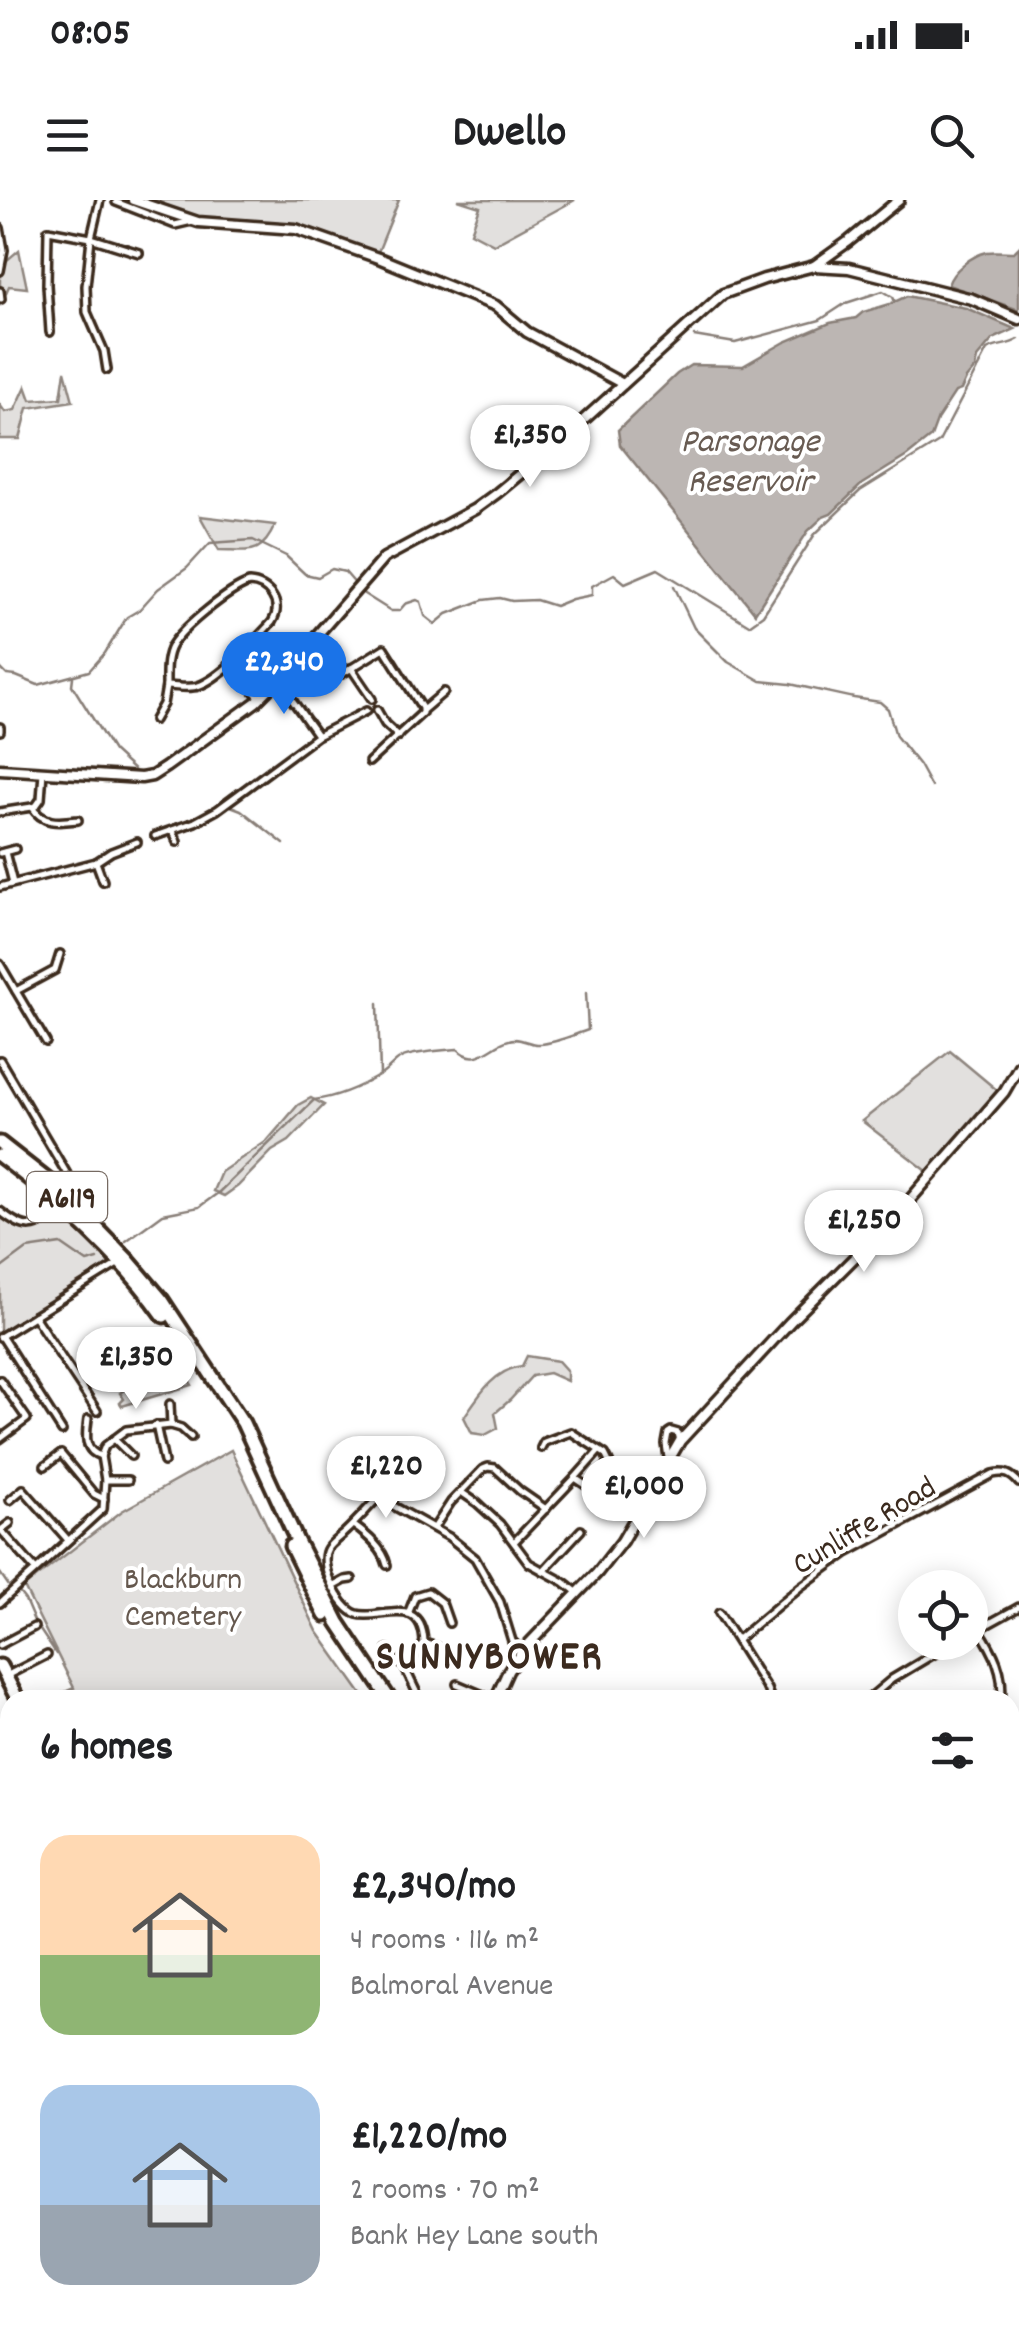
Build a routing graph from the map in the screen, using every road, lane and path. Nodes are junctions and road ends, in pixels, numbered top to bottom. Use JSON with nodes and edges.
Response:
{"nodes":[{"id":1,"x":100,"y":200,"type":"edge"},
{"id":2,"x":133,"y":200,"type":"edge"},
{"id":3,"x":900,"y":200,"type":"edge"},
{"id":4,"x":116,"y":202,"type":"edge"},
{"id":5,"x":192,"y":220,"type":"junction"},
{"id":6,"x":0,"y":228,"type":"edge"},
{"id":7,"x":91,"y":238,"type":"junction"},
{"id":8,"x":139,"y":253,"type":"dead end"},
{"id":9,"x":814,"y":266,"type":"junction"},
{"id":10,"x":0,"y":271,"type":"edge"},
{"id":11,"x":0,"y":292,"type":"edge"},
{"id":12,"x":77,"y":294,"type":"dead end"},
{"id":13,"x":86,"y":294,"type":"junction"},
{"id":14,"x":1,"y":299,"type":"edge"},
{"id":15,"x":1019,"y":319,"type":"edge"},
{"id":16,"x":50,"y":332,"type":"dead end"},
{"id":17,"x":104,"y":365,"type":"dead end"},
{"id":18,"x":623,"y":384,"type":"junction"},
{"id":19,"x":313,"y":639,"type":"junction"},
{"id":20,"x":230,"y":663,"type":"junction"},
{"id":21,"x":351,"y":668,"type":"junction"},
{"id":22,"x":278,"y":680,"type":"junction"},
{"id":23,"x":166,"y":686,"type":"junction"},
{"id":24,"x":444,"y":692,"type":"dead end"},
{"id":25,"x":260,"y":698,"type":"junction"},
{"id":26,"x":372,"y":699,"type":"dead end"},
{"id":27,"x":377,"y":710,"type":"dead end"},
{"id":28,"x":422,"y":710,"type":"junction"},
{"id":29,"x":366,"y":712,"type":"dead end"},
{"id":30,"x":154,"y":720,"type":"dead end"},
{"id":31,"x":317,"y":736,"type":"junction"},
{"id":32,"x":398,"y":736,"type":"junction"},
{"id":33,"x":369,"y":762,"type":"dead end"},
{"id":34,"x":0,"y":768,"type":"edge"},
{"id":35,"x":43,"y":772,"type":"junction"},
{"id":36,"x":32,"y":807,"type":"junction"},
{"id":37,"x":0,"y":812,"type":"edge"},
{"id":38,"x":78,"y":820,"type":"dead end"},
{"id":39,"x":173,"y":830,"type":"junction"},
{"id":40,"x":154,"y":836,"type":"dead end"},
{"id":41,"x":137,"y":842,"type":"dead end"},
{"id":42,"x":177,"y":842,"type":"dead end"},
{"id":43,"x":15,"y":848,"type":"dead end"},
{"id":44,"x":2,"y":853,"type":"edge"},
{"id":45,"x":96,"y":862,"type":"junction"},
{"id":46,"x":103,"y":880,"type":"dead end"},
{"id":47,"x":12,"y":884,"type":"junction"},
{"id":48,"x":0,"y":887,"type":"edge"},
{"id":49,"x":60,"y":954,"type":"dead end"},
{"id":50,"x":0,"y":964,"type":"edge"},
{"id":51,"x":16,"y":991,"type":"junction"},
{"id":52,"x":46,"y":1042,"type":"dead end"},
{"id":53,"x":0,"y":1060,"type":"edge"},
{"id":54,"x":1019,"y":1066,"type":"edge"},
{"id":55,"x":0,"y":1143,"type":"edge"},
{"id":56,"x":0,"y":1156,"type":"edge"},
{"id":57,"x":65,"y":1186,"type":"dead end"},
{"id":58,"x":61,"y":1206,"type":"junction"},
{"id":59,"x":0,"y":1212,"type":"edge"},
{"id":60,"x":124,"y":1261,"type":"junction"},
{"id":61,"x":34,"y":1316,"type":"junction"},
{"id":62,"x":1,"y":1336,"type":"edge"},
{"id":63,"x":0,"y":1380,"type":"edge"},
{"id":64,"x":170,"y":1404,"type":"dead end"},
{"id":65,"x":97,"y":1412,"type":"dead end"},
{"id":66,"x":88,"y":1419,"type":"dead end"},
{"id":67,"x":156,"y":1425,"type":"junction"},
{"id":68,"x":171,"y":1425,"type":"junction"},
{"id":69,"x":62,"y":1431,"type":"dead end"},
{"id":70,"x":191,"y":1437,"type":"dead end"},
{"id":71,"x":0,"y":1438,"type":"edge"},
{"id":72,"x":114,"y":1438,"type":"junction"},
{"id":73,"x":680,"y":1441,"type":"junction"},
{"id":74,"x":541,"y":1448,"type":"dead end"},
{"id":75,"x":599,"y":1450,"type":"junction"},
{"id":76,"x":101,"y":1456,"type":"junction"},
{"id":77,"x":131,"y":1456,"type":"dead end"},
{"id":78,"x":668,"y":1458,"type":"junction"},
{"id":79,"x":164,"y":1462,"type":"dead end"},
{"id":80,"x":434,"y":1464,"type":"dead end"},
{"id":81,"x":45,"y":1466,"type":"dead end"},
{"id":82,"x":576,"y":1478,"type":"junction"},
{"id":83,"x":104,"y":1480,"type":"junction"},
{"id":84,"x":128,"y":1480,"type":"dead end"},
{"id":85,"x":1019,"y":1483,"type":"edge"},
{"id":86,"x":356,"y":1485,"type":"dead end"},
{"id":87,"x":460,"y":1492,"type":"junction"},
{"id":88,"x":379,"y":1497,"type":"junction"},
{"id":89,"x":104,"y":1499,"type":"junction"},
{"id":90,"x":10,"y":1500,"type":"dead end"},
{"id":91,"x":388,"y":1502,"type":"junction"},
{"id":92,"x":546,"y":1508,"type":"junction"},
{"id":93,"x":10,"y":1523,"type":"dead end"},
{"id":94,"x":353,"y":1525,"type":"junction"},
{"id":95,"x":434,"y":1528,"type":"junction"},
{"id":96,"x":581,"y":1530,"type":"dead end"},
{"id":97,"x":68,"y":1540,"type":"junction"},
{"id":98,"x":514,"y":1542,"type":"junction"},
{"id":99,"x":386,"y":1566,"type":"dead end"},
{"id":100,"x":35,"y":1569,"type":"junction"},
{"id":101,"x":542,"y":1572,"type":"junction"},
{"id":102,"x":348,"y":1578,"type":"dead end"},
{"id":103,"x":426,"y":1583,"type":"dead end"},
{"id":104,"x":334,"y":1586,"type":"junction"},
{"id":105,"x":428,"y":1592,"type":"junction"},
{"id":106,"x":578,"y":1593,"type":"junction"},
{"id":107,"x":0,"y":1603,"type":"edge"},
{"id":108,"x":1019,"y":1607,"type":"edge"},
{"id":109,"x":720,"y":1613,"type":"dead end"},
{"id":110,"x":408,"y":1614,"type":"junction"},
{"id":111,"x":449,"y":1623,"type":"dead end"},
{"id":112,"x":988,"y":1624,"type":"edge"},
{"id":113,"x":34,"y":1627,"type":"dead end"},
{"id":114,"x":737,"y":1640,"type":"junction"},
{"id":115,"x":424,"y":1643,"type":"junction"},
{"id":116,"x":0,"y":1645,"type":"edge"},
{"id":117,"x":988,"y":1647,"type":"edge"},
{"id":118,"x":388,"y":1650,"type":"dead end"},
{"id":119,"x":522,"y":1652,"type":"junction"},
{"id":120,"x":48,"y":1655,"type":"dead end"},
{"id":121,"x":450,"y":1658,"type":"dead end"},
{"id":122,"x":923,"y":1660,"type":"edge"},
{"id":123,"x":404,"y":1666,"type":"junction"},
{"id":124,"x":3,"y":1671,"type":"edge"},
{"id":125,"x":457,"y":1684,"type":"dead end"},
{"id":126,"x":374,"y":1690,"type":"edge"},
{"id":127,"x":383,"y":1690,"type":"edge"},
{"id":128,"x":416,"y":1690,"type":"dead end"},
{"id":129,"x":471,"y":1690,"type":"edge"},
{"id":130,"x":499,"y":1690,"type":"edge"},
{"id":131,"x":767,"y":1690,"type":"edge"},
{"id":132,"x":878,"y":1690,"type":"edge"},
{"id":133,"x":1001,"y":1690,"type":"edge"}],
"edges":[{"from":1,"to":7,"type":"street"},
{"from":2,"to":5,"type":"street"},
{"from":3,"to":9,"type":"street"},
{"from":4,"to":5,"type":"street"},
{"from":5,"to":18,"type":"street"},
{"from":6,"to":10,"type":"street"},
{"from":7,"to":8,"type":"street"},
{"from":7,"to":13,"type":"street"},
{"from":7,"to":16,"type":"street"},
{"from":9,"to":15,"type":"street"},
{"from":9,"to":18,"type":"street"},
{"from":11,"to":14,"type":"street"},
{"from":12,"to":13,"type":"street"},
{"from":13,"to":17,"type":"street"},
{"from":18,"to":19,"type":"street"},
{"from":19,"to":21,"type":"street"},
{"from":19,"to":22,"type":"street"},
{"from":20,"to":23,"type":"street"},
{"from":20,"to":23,"type":"street"},
{"from":20,"to":25,"type":"street"},
{"from":21,"to":26,"type":"street"},
{"from":21,"to":28,"type":"street"},
{"from":22,"to":25,"type":"street"},
{"from":22,"to":31,"type":"street"},
{"from":23,"to":30,"type":"street"},
{"from":24,"to":28,"type":"street"},
{"from":25,"to":35,"type":"street"},
{"from":27,"to":32,"type":"street"},
{"from":28,"to":32,"type":"street"},
{"from":29,"to":31,"type":"street"},
{"from":31,"to":39,"type":"street"},
{"from":32,"to":33,"type":"street"},
{"from":34,"to":35,"type":"street"},
{"from":35,"to":36,"type":"street"},
{"from":36,"to":37,"type":"street"},
{"from":36,"to":38,"type":"street"},
{"from":39,"to":40,"type":"street"},
{"from":39,"to":42,"type":"street"},
{"from":41,"to":45,"type":"street"},
{"from":43,"to":44,"type":"street"},
{"from":44,"to":47,"type":"street"},
{"from":45,"to":46,"type":"street"},
{"from":45,"to":47,"type":"street"},
{"from":47,"to":48,"type":"street"},
{"from":49,"to":51,"type":"street"},
{"from":50,"to":51,"type":"street"},
{"from":51,"to":52,"type":"street"},
{"from":53,"to":57,"type":"street"},
{"from":54,"to":73,"type":"street"},
{"from":55,"to":60,"type":"highway","number":"A6119"},
{"from":56,"to":58,"type":"highway","number":"A6119"},
{"from":58,"to":59,"type":"street"},
{"from":58,"to":60,"type":"highway","number":"A6119"},
{"from":60,"to":61,"type":"street"},
{"from":60,"to":126,"type":"highway","number":"A6119"},
{"from":60,"to":127,"type":"highway","number":"A6119"},
{"from":61,"to":62,"type":"street"},
{"from":61,"to":65,"type":"street"},
{"from":62,"to":69,"type":"street"},
{"from":63,"to":71,"type":"street"},
{"from":64,"to":68,"type":"street"},
{"from":66,"to":76,"type":"street"},
{"from":67,"to":68,"type":"street"},
{"from":67,"to":72,"type":"street"},
{"from":67,"to":79,"type":"street"},
{"from":68,"to":70,"type":"street"},
{"from":72,"to":76,"type":"street"},
{"from":72,"to":77,"type":"street"},
{"from":73,"to":78,"type":"street"},
{"from":73,"to":78,"type":"street"},
{"from":74,"to":75,"type":"street"},
{"from":75,"to":82,"type":"street"},
{"from":75,"to":82,"type":"street"},
{"from":76,"to":83,"type":"street"},
{"from":78,"to":106,"type":"street"},
{"from":80,"to":91,"type":"street"},
{"from":81,"to":89,"type":"street"},
{"from":82,"to":92,"type":"street"},
{"from":83,"to":84,"type":"street"},
{"from":83,"to":89,"type":"street"},
{"from":85,"to":114,"type":"street","name":"Cunliffe Road"},
{"from":86,"to":88,"type":"street"},
{"from":87,"to":92,"type":"street"},
{"from":87,"to":95,"type":"street"},
{"from":87,"to":98,"type":"street"},
{"from":88,"to":91,"type":"street"},
{"from":88,"to":94,"type":"street"},
{"from":89,"to":97,"type":"street"},
{"from":90,"to":97,"type":"street"},
{"from":91,"to":95,"type":"street"},
{"from":92,"to":98,"type":"street"},
{"from":93,"to":100,"type":"street"},
{"from":94,"to":99,"type":"street"},
{"from":94,"to":104,"type":"street"},
{"from":95,"to":119,"type":"street"},
{"from":96,"to":101,"type":"street"},
{"from":97,"to":100,"type":"street"},
{"from":98,"to":101,"type":"street"},
{"from":100,"to":107,"type":"street"},
{"from":101,"to":106,"type":"street"},
{"from":102,"to":104,"type":"street"},
{"from":103,"to":105,"type":"street"},
{"from":104,"to":110,"type":"street"},
{"from":105,"to":110,"type":"street"},
{"from":105,"to":111,"type":"street"},
{"from":106,"to":119,"type":"street"},
{"from":108,"to":112,"type":"street"},
{"from":109,"to":114,"type":"street"},
{"from":110,"to":115,"type":"street"},
{"from":113,"to":116,"type":"street"},
{"from":114,"to":131,"type":"street"},
{"from":115,"to":121,"type":"street"},
{"from":115,"to":123,"type":"street"},
{"from":117,"to":133,"type":"street"},
{"from":118,"to":123,"type":"street"},
{"from":119,"to":130,"type":"street"},
{"from":120,"to":124,"type":"street"},
{"from":122,"to":132,"type":"street"},
{"from":123,"to":128,"type":"street"},
{"from":125,"to":129,"type":"street"}]}
